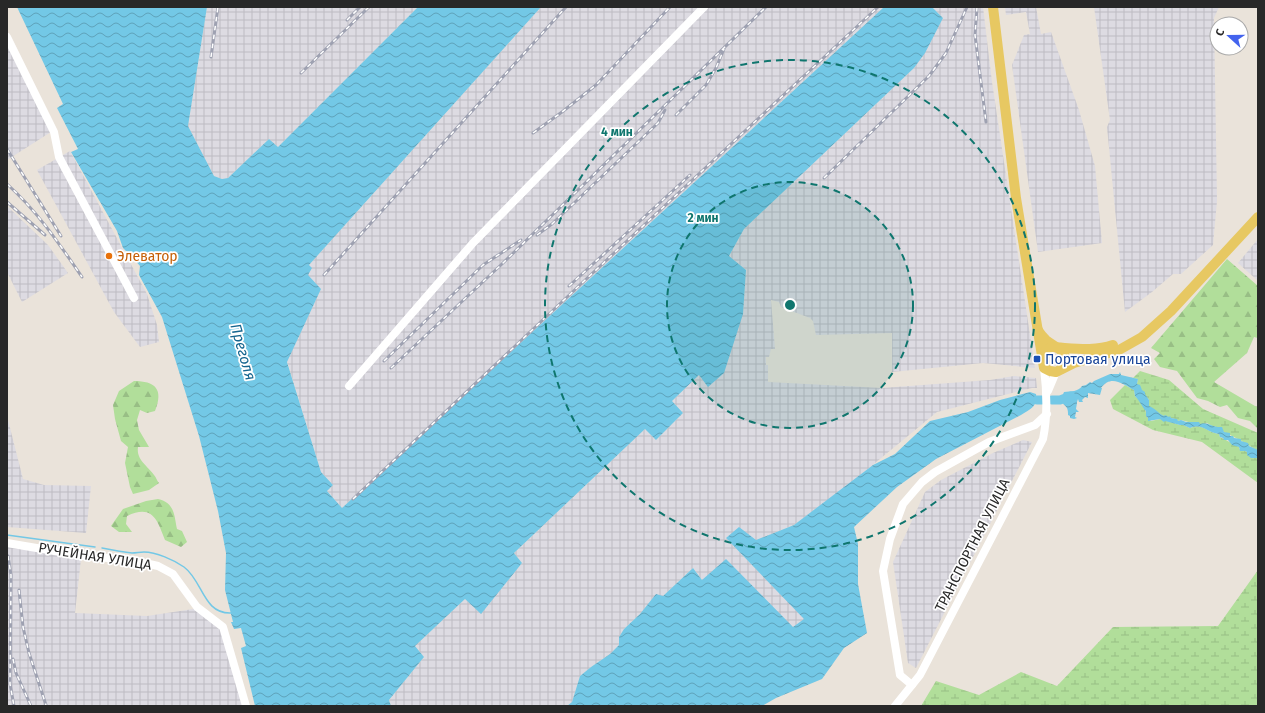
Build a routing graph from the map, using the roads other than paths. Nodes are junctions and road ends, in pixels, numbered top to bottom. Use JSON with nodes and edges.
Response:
{"nodes":[{"id":1,"x":704,"y":7,"type":"edge"},
{"id":2,"x":993,"y":7,"type":"edge"},
{"id":3,"x":7,"y":37,"type":"edge"},
{"id":4,"x":1258,"y":209,"type":"edge"},
{"id":5,"x":1258,"y":216,"type":"edge"},
{"id":6,"x":134,"y":298,"type":"dead end"},
{"id":7,"x":1038,"y":330,"type":"junction"},
{"id":8,"x":1058,"y":348,"type":"junction"},
{"id":9,"x":1042,"y":356,"type":"junction"},
{"id":10,"x":1044,"y":368,"type":"junction"},
{"id":11,"x":1058,"y":371,"type":"junction"},
{"id":12,"x":349,"y":386,"type":"dead end"},
{"id":13,"x":1047,"y":394,"type":"junction"},
{"id":14,"x":1046,"y":414,"type":"junction"},
{"id":15,"x":7,"y":543,"type":"edge"},
{"id":16,"x":912,"y":685,"type":"junction"},
{"id":17,"x":246,"y":706,"type":"edge"},
{"id":18,"x":895,"y":706,"type":"edge"}],
"edges":[{"from":1,"to":12,"type":"street"},
{"from":2,"to":7,"type":"main road"},
{"from":3,"to":6,"type":"street"},
{"from":4,"to":8,"type":"main road"},
{"from":5,"to":11,"type":"main road"},
{"from":7,"to":8,"type":"main road"},
{"from":7,"to":9,"type":"main road"},
{"from":8,"to":9,"type":"main road"},
{"from":8,"to":11,"type":"main road","name":"ТРАНСПОРТНАЯ УЛИЦА"},
{"from":9,"to":10,"type":"main road","name":"ТРАНСПОРТНАЯ УЛИЦА"},
{"from":10,"to":11,"type":"main road"},
{"from":10,"to":13,"type":"street","name":"ТРАНСПОРТНАЯ УЛИЦА"},
{"from":11,"to":13,"type":"street","name":"ТРАНСПОРТНАЯ УЛИЦА"},
{"from":13,"to":14,"type":"street","name":"ТРАНСПОРТНАЯ УЛИЦА"},
{"from":14,"to":16,"type":"street","name":"ТРАНСПОРТНАЯ УЛИЦА"},
{"from":14,"to":16,"type":"street"},
{"from":15,"to":17,"type":"street","name":"РУЧЕЙНАЯ УЛИЦА"},
{"from":16,"to":18,"type":"street","name":"ТРАНСПОРТНАЯ УЛИЦА"}]}
